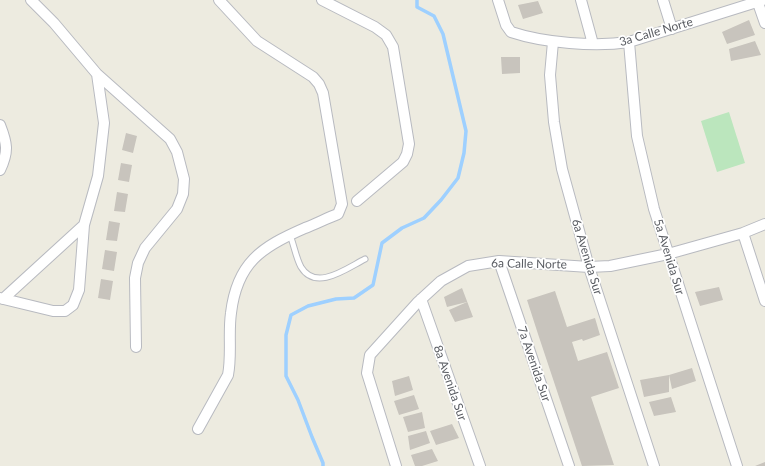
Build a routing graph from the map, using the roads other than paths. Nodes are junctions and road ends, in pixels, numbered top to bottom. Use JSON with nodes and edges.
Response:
{"nodes":[{"id":1,"x":31,"y":0,"type":"edge"},
{"id":2,"x":219,"y":0,"type":"edge"},
{"id":3,"x":322,"y":0,"type":"edge"},
{"id":4,"x":498,"y":0,"type":"edge"},
{"id":5,"x":581,"y":0,"type":"edge"},
{"id":6,"x":663,"y":0,"type":"edge"},
{"id":7,"x":759,"y":1,"type":"edge"},
{"id":8,"x":765,"y":23,"type":"edge"},
{"id":9,"x":672,"y":28,"type":"junction"},
{"id":10,"x":553,"y":42,"type":"junction"},
{"id":11,"x":629,"y":42,"type":"junction"},
{"id":12,"x":593,"y":44,"type":"junction"},
{"id":13,"x":97,"y":74,"type":"junction"},
{"id":14,"x":0,"y":125,"type":"edge"},
{"id":15,"x":0,"y":170,"type":"edge"},
{"id":16,"x":357,"y":201,"type":"dead end"},
{"id":17,"x":765,"y":224,"type":"edge"},
{"id":18,"x":84,"y":225,"type":"junction"},
{"id":19,"x":744,"y":233,"type":"junction"},
{"id":20,"x":290,"y":235,"type":"junction"},
{"id":21,"x":668,"y":254,"type":"junction"},
{"id":22,"x":365,"y":259,"type":"dead end"},
{"id":23,"x":499,"y":261,"type":"junction"},
{"id":24,"x":589,"y":267,"type":"junction"},
{"id":25,"x":2,"y":298,"type":"edge"},
{"id":26,"x":421,"y":299,"type":"junction"},
{"id":27,"x":765,"y":301,"type":"edge"},
{"id":28,"x":136,"y":347,"type":"dead end"},
{"id":29,"x":198,"y":429,"type":"dead end"},
{"id":30,"x":396,"y":466,"type":"edge"},
{"id":31,"x":480,"y":466,"type":"edge"},
{"id":32,"x":569,"y":466,"type":"edge"},
{"id":33,"x":654,"y":466,"type":"edge"},
{"id":34,"x":736,"y":466,"type":"edge"}],
"edges":[{"from":1,"to":13,"type":"street"},
{"from":2,"to":20,"type":"street"},
{"from":3,"to":16,"type":"street"},
{"from":4,"to":10,"type":"street","name":"3a Calle Norte"},
{"from":5,"to":12,"type":"street"},
{"from":6,"to":9,"type":"street"},
{"from":7,"to":8,"type":"street"},
{"from":7,"to":9,"type":"street","name":"3a Calle Norte"},
{"from":9,"to":11,"type":"street","name":"3a Calle Norte"},
{"from":10,"to":12,"type":"street","name":"3a Calle Norte"},
{"from":10,"to":24,"type":"street","name":"6a Avenida Sur"},
{"from":11,"to":12,"type":"street","name":"3a Calle Norte"},
{"from":11,"to":21,"type":"street","name":"5a Avenida Sur"},
{"from":13,"to":18,"type":"street"},
{"from":13,"to":28,"type":"street"},
{"from":14,"to":15,"type":"street"},
{"from":17,"to":19,"type":"street","name":"6a Calle Norte"},
{"from":18,"to":25,"type":"street"},
{"from":18,"to":25,"type":"street"},
{"from":19,"to":21,"type":"street","name":"6a Calle Norte"},
{"from":19,"to":27,"type":"street"},
{"from":20,"to":22,"type":"lane"},
{"from":20,"to":29,"type":"street"},
{"from":21,"to":24,"type":"street","name":"6a Calle Norte"},
{"from":21,"to":34,"type":"street","name":"5a Avenida Sur"},
{"from":23,"to":24,"type":"street","name":"6a Calle Norte"},
{"from":23,"to":26,"type":"street","name":"6a Calle Norte"},
{"from":23,"to":32,"type":"street","name":"7a Avenida Sur"},
{"from":24,"to":33,"type":"street","name":"6a Avenida Sur"},
{"from":26,"to":30,"type":"street","name":"6a Calle Norte"},
{"from":26,"to":31,"type":"street","name":"8a Avenida Sur"}]}
